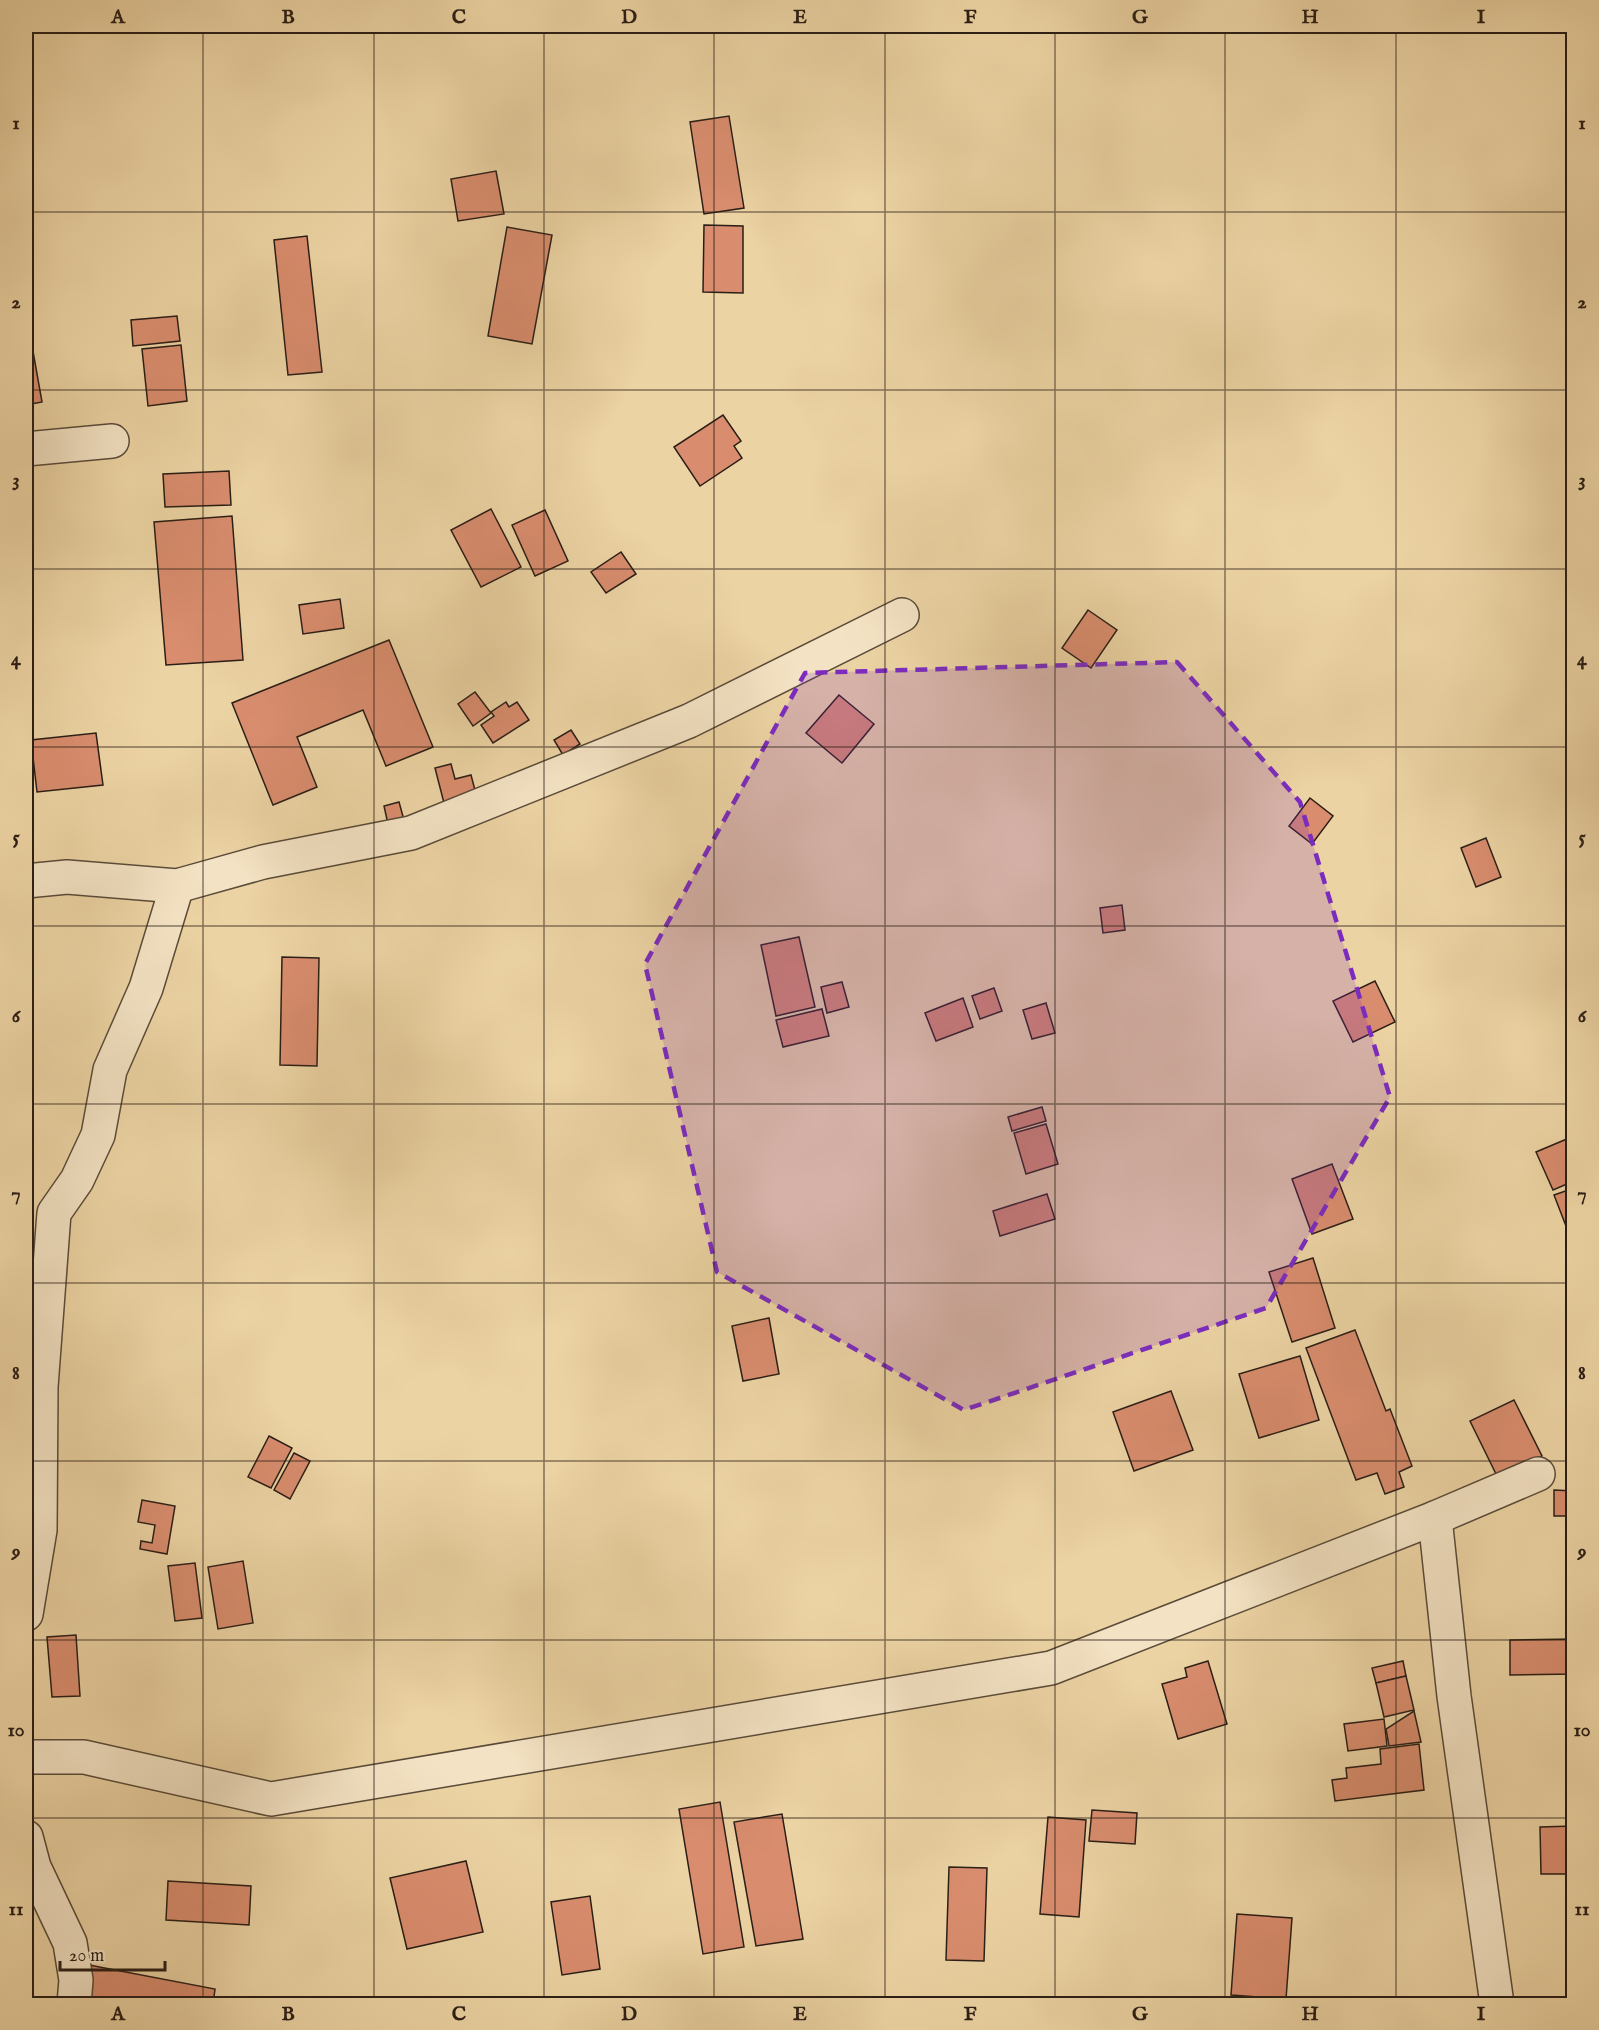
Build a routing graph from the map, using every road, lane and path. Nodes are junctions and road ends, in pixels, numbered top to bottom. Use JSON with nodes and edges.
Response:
{"nodes":[{"id":1,"x":112,"y":441,"type":"dead end"},
{"id":2,"x":26,"y":449,"type":"edge"},
{"id":3,"x":902,"y":615,"type":"dead end"},
{"id":4,"x":26,"y":881,"type":"edge"},
{"id":5,"x":177,"y":886,"type":"junction"},
{"id":6,"x":1538,"y":1474,"type":"dead end"},
{"id":7,"x":1435,"y":1518,"type":"junction"},
{"id":8,"x":26,"y":1614,"type":"edge"},
{"id":9,"x":26,"y":1757,"type":"edge"},
{"id":10,"x":26,"y":1837,"type":"edge"},
{"id":11,"x":74,"y":2004,"type":"edge"},
{"id":12,"x":1497,"y":2004,"type":"edge"}],
"edges":[{"from":1,"to":2,"type":"street"},
{"from":3,"to":5,"type":"street"},
{"from":4,"to":5,"type":"street"},
{"from":5,"to":8,"type":"street"},
{"from":6,"to":7,"type":"street"},
{"from":7,"to":9,"type":"street"},
{"from":7,"to":12,"type":"street"},
{"from":10,"to":11,"type":"street"}]}
